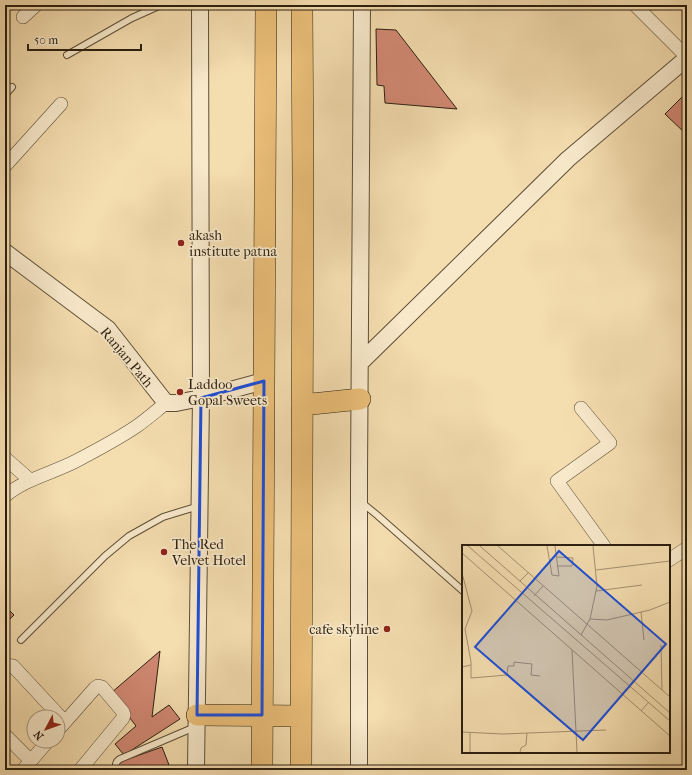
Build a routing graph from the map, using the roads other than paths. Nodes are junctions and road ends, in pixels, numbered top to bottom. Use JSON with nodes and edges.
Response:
{"nodes":[{"id":1,"x":36,"y":5,"type":"edge"},
{"id":2,"x":161,"y":5,"type":"edge"},
{"id":3,"x":200,"y":5,"type":"edge"},
{"id":4,"x":266,"y":5,"type":"edge"},
{"id":5,"x":302,"y":5,"type":"edge"},
{"id":6,"x":362,"y":5,"type":"edge"},
{"id":7,"x":635,"y":5,"type":"edge"},
{"id":8,"x":23,"y":17,"type":"dead end"},
{"id":9,"x":67,"y":55,"type":"dead end"},
{"id":10,"x":687,"y":57,"type":"edge"},
{"id":11,"x":12,"y":87,"type":"dead end"},
{"id":12,"x":5,"y":95,"type":"edge"},
{"id":13,"x":61,"y":104,"type":"dead end"},
{"id":14,"x":5,"y":166,"type":"edge"},
{"id":15,"x":5,"y":252,"type":"edge"},
{"id":16,"x":360,"y":364,"type":"junction"},
{"id":17,"x":264,"y":381,"type":"junction"},
{"id":18,"x":201,"y":398,"type":"junction"},
{"id":19,"x":360,"y":399,"type":"junction"},
{"id":20,"x":166,"y":403,"type":"junction"},
{"id":21,"x":302,"y":405,"type":"junction"},
{"id":22,"x":581,"y":408,"type":"dead end"},
{"id":23,"x":5,"y":458,"type":"edge"},
{"id":24,"x":30,"y":480,"type":"junction"},
{"id":25,"x":5,"y":496,"type":"edge"},
{"id":26,"x":359,"y":501,"type":"junction"},
{"id":27,"x":200,"y":506,"type":"junction"},
{"id":28,"x":603,"y":545,"type":"edge"},
{"id":29,"x":687,"y":548,"type":"edge"},
{"id":30,"x":670,"y":559,"type":"edge"},
{"id":31,"x":462,"y":590,"type":"edge"},
{"id":32,"x":21,"y":640,"type":"dead end"},
{"id":33,"x":5,"y":665,"type":"edge"},
{"id":34,"x":48,"y":709,"type":"edge"},
{"id":35,"x":262,"y":715,"type":"junction"},
{"id":36,"x":301,"y":716,"type":"junction"},
{"id":37,"x":197,"y":720,"type":"junction"},
{"id":38,"x":66,"y":721,"type":"edge"},
{"id":39,"x":5,"y":735,"type":"edge"},
{"id":40,"x":41,"y":749,"type":"edge"},
{"id":41,"x":27,"y":765,"type":"edge"},
{"id":42,"x":80,"y":770,"type":"edge"},
{"id":43,"x":117,"y":770,"type":"edge"},
{"id":44,"x":196,"y":770,"type":"edge"},
{"id":45,"x":262,"y":770,"type":"edge"},
{"id":46,"x":301,"y":770,"type":"edge"},
{"id":47,"x":359,"y":770,"type":"edge"}],
"edges":[{"from":1,"to":8,"type":"street"},
{"from":2,"to":9,"type":"lane"},
{"from":3,"to":18,"type":"street"},
{"from":4,"to":17,"type":"highway"},
{"from":5,"to":21,"type":"highway"},
{"from":6,"to":16,"type":"street"},
{"from":7,"to":10,"type":"street"},
{"from":10,"to":16,"type":"street"},
{"from":11,"to":12,"type":"lane"},
{"from":13,"to":14,"type":"street"},
{"from":15,"to":20,"type":"street","name":"Ranjan Path"},
{"from":16,"to":19,"type":"street"},
{"from":17,"to":18,"type":"street"},
{"from":17,"to":35,"type":"highway"},
{"from":18,"to":20,"type":"street"},
{"from":18,"to":27,"type":"street"},
{"from":19,"to":21,"type":"highway"},
{"from":19,"to":26,"type":"street"},
{"from":20,"to":24,"type":"street"},
{"from":21,"to":36,"type":"highway"},
{"from":22,"to":28,"type":"street"},
{"from":23,"to":24,"type":"street"},
{"from":24,"to":25,"type":"street"},
{"from":26,"to":31,"type":"lane"},
{"from":26,"to":47,"type":"street"},
{"from":27,"to":32,"type":"lane"},
{"from":27,"to":37,"type":"street"},
{"from":29,"to":30,"type":"street"},
{"from":33,"to":34,"type":"street"},
{"from":35,"to":36,"type":"highway"},
{"from":35,"to":37,"type":"highway"},
{"from":35,"to":45,"type":"highway"},
{"from":36,"to":46,"type":"highway"},
{"from":37,"to":43,"type":"lane"},
{"from":37,"to":44,"type":"street"},
{"from":38,"to":42,"type":"street"},
{"from":39,"to":41,"type":"street"},
{"from":40,"to":41,"type":"street"}]}
